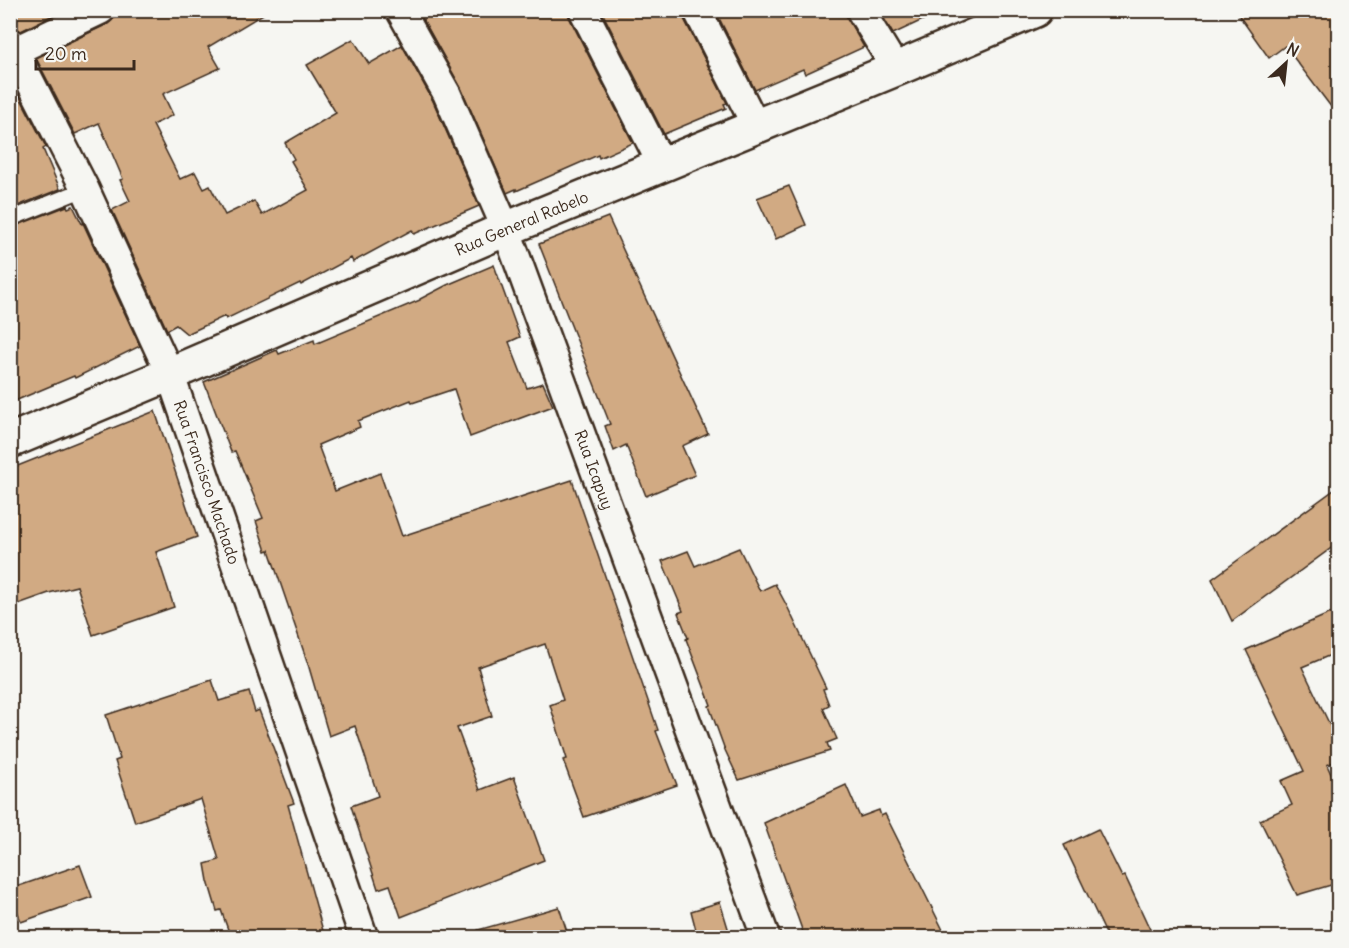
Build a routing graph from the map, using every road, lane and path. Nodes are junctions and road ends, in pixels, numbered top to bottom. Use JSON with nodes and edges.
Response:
{"nodes":[{"id":1,"x":101,"y":10,"type":"edge"},
{"id":2,"x":400,"y":10,"type":"edge"},
{"id":3,"x":583,"y":10,"type":"edge"},
{"id":4,"x":697,"y":10,"type":"edge"},
{"id":5,"x":860,"y":10,"type":"edge"},
{"id":6,"x":1035,"y":10,"type":"edge"},
{"id":7,"x":13,"y":46,"type":"edge"},
{"id":8,"x":896,"y":69,"type":"junction"},
{"id":9,"x":756,"y":126,"type":"junction"},
{"id":10,"x":662,"y":165,"type":"junction"},
{"id":11,"x":85,"y":189,"type":"junction"},
{"id":12,"x":10,"y":219,"type":"edge"},
{"id":13,"x":506,"y":228,"type":"junction"},
{"id":14,"x":170,"y":374,"type":"junction"},
{"id":15,"x":10,"y":441,"type":"edge"},
{"id":16,"x":364,"y":938,"type":"edge"},
{"id":17,"x":766,"y":938,"type":"edge"}],
"edges":[{"from":1,"to":7,"type":"street"},
{"from":2,"to":13,"type":"street","name":"Rua Icapuy"},
{"from":3,"to":10,"type":"street"},
{"from":4,"to":9,"type":"street"},
{"from":5,"to":8,"type":"street"},
{"from":6,"to":8,"type":"street","name":"Rua General Rabelo"},
{"from":7,"to":11,"type":"street","name":"Rua Francisco Machado"},
{"from":8,"to":9,"type":"street","name":"Rua General Rabelo"},
{"from":9,"to":10,"type":"street","name":"Rua General Rabelo"},
{"from":10,"to":13,"type":"street","name":"Rua General Rabelo"},
{"from":11,"to":12,"type":"lane"},
{"from":11,"to":14,"type":"street","name":"Rua Francisco Machado"},
{"from":13,"to":14,"type":"street","name":"Rua General Rabelo"},
{"from":13,"to":17,"type":"street","name":"Rua Icapuy"},
{"from":14,"to":15,"type":"street","name":"Rua General Rabelo"},
{"from":14,"to":16,"type":"street","name":"Rua Francisco Machado"}]}
